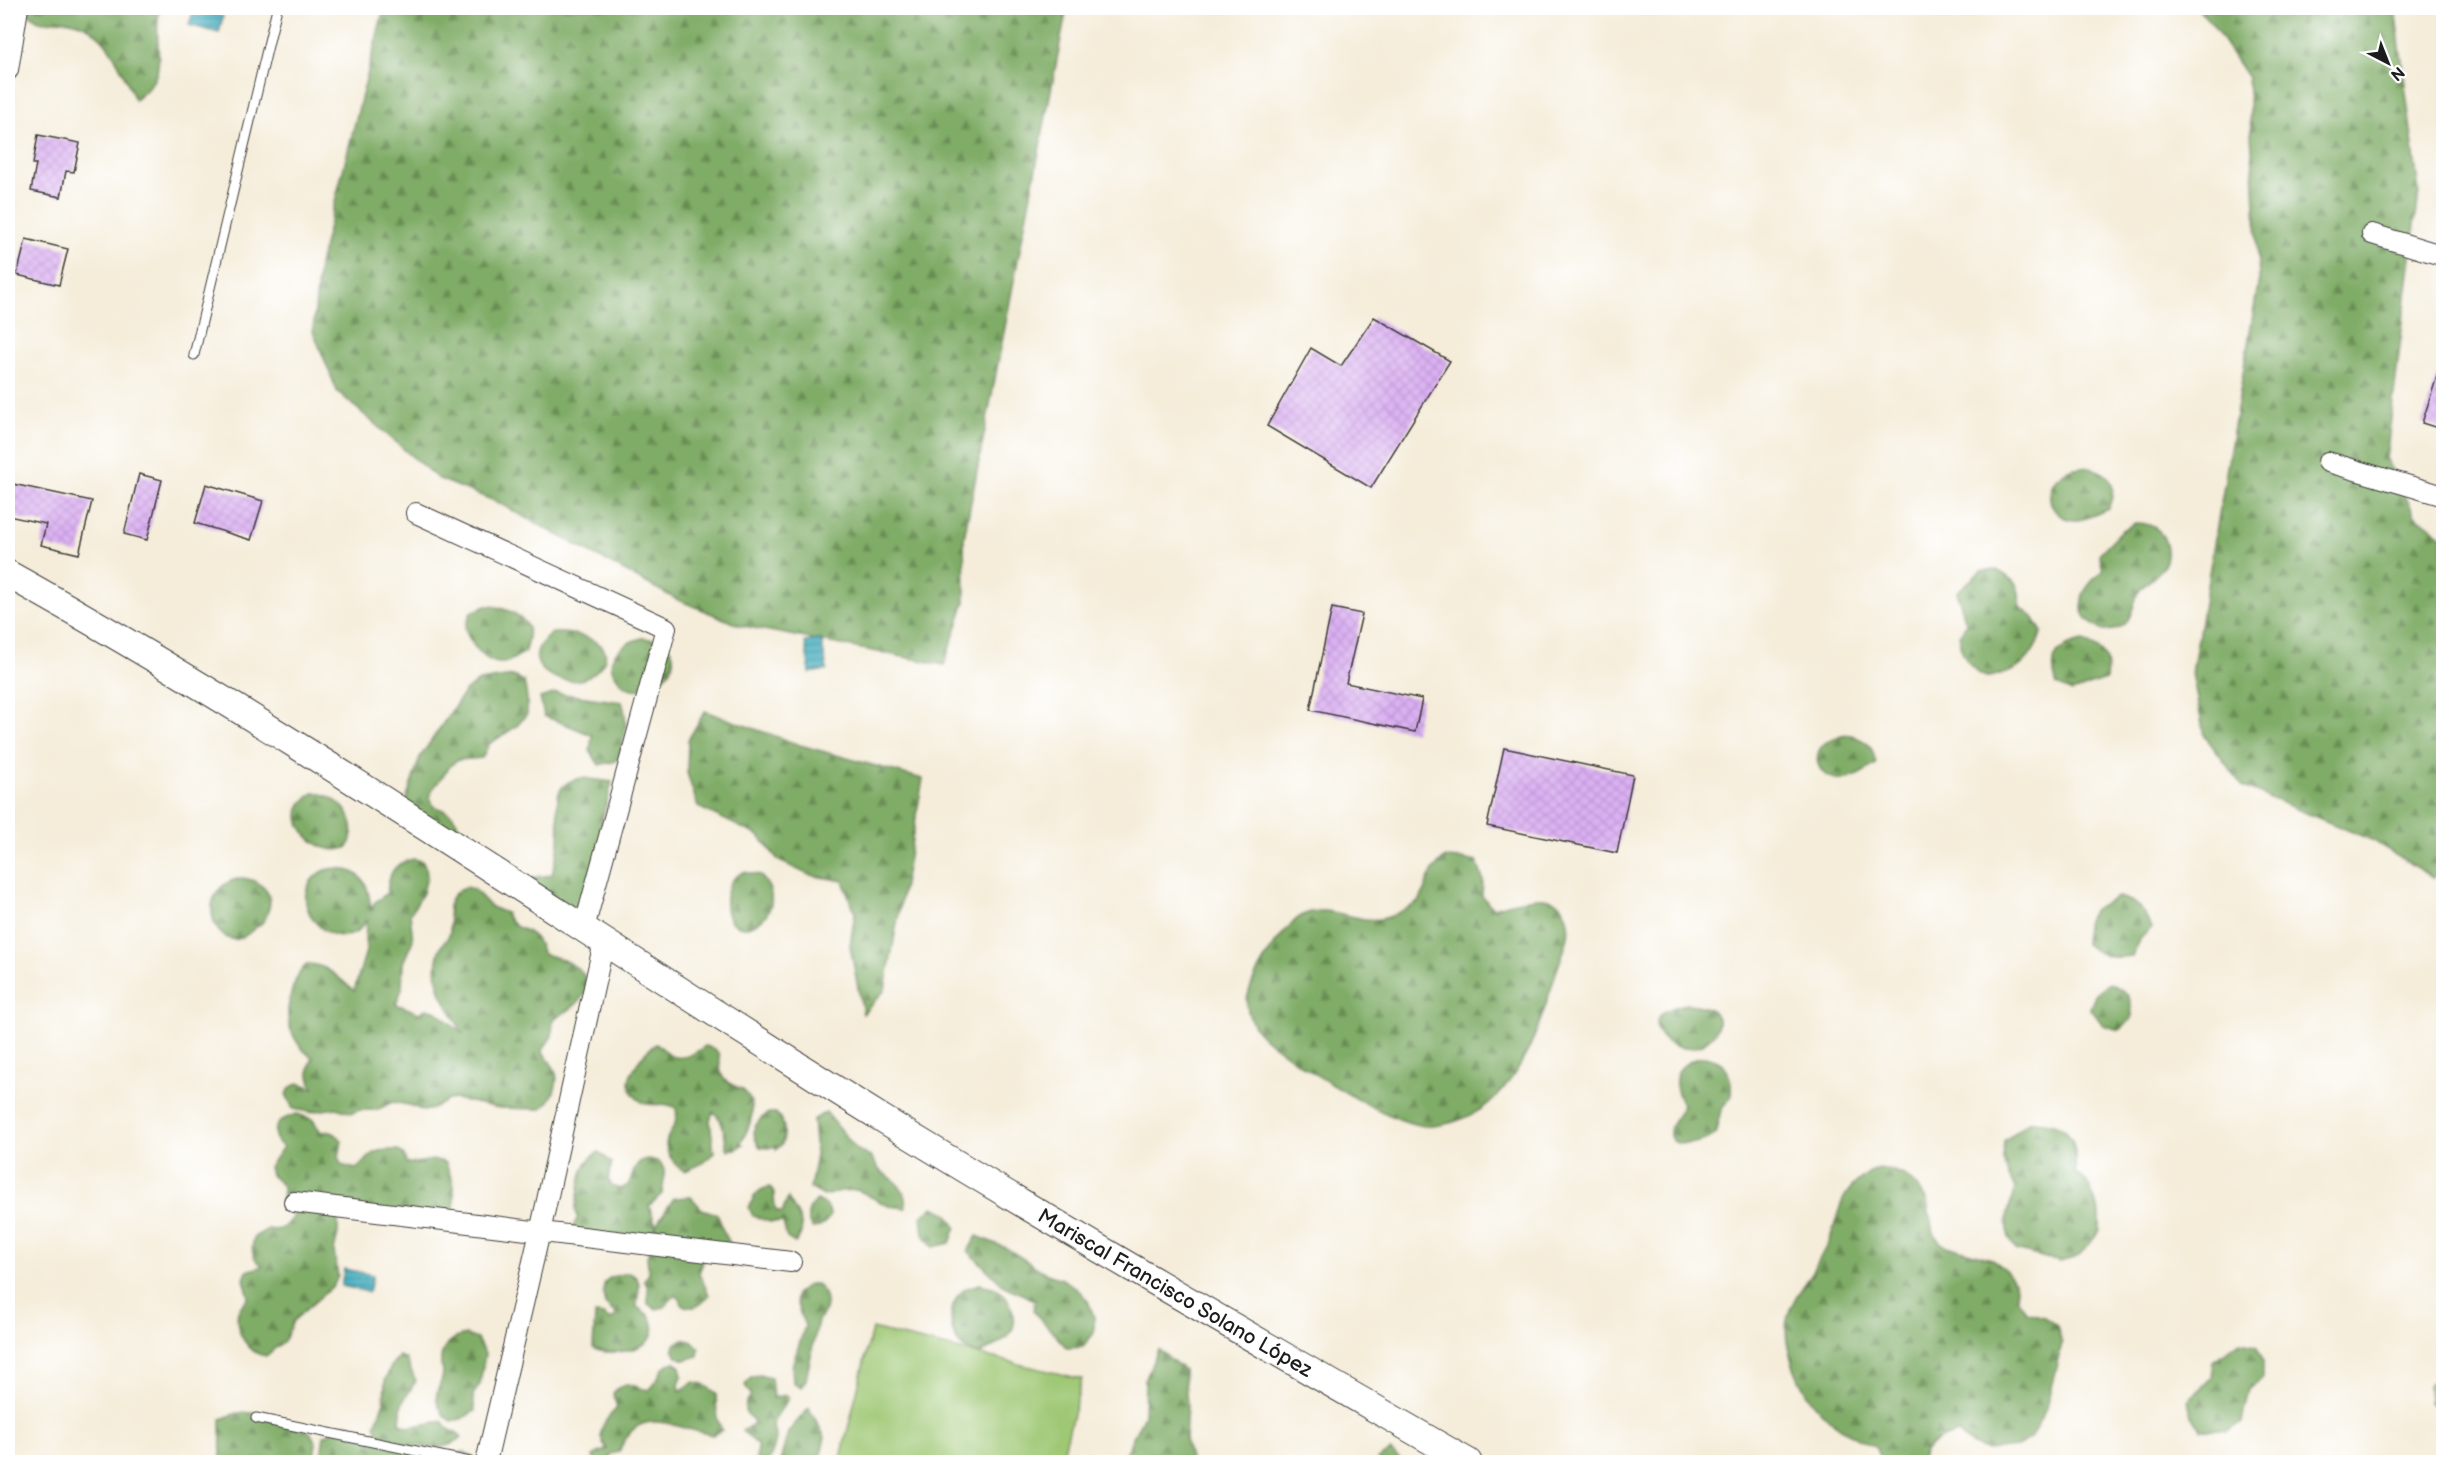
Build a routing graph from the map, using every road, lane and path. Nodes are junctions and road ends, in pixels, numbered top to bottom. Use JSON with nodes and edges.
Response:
{"nodes":[{"id":1,"x":18,"y":8,"type":"edge"},
{"id":2,"x":277,"y":8,"type":"edge"},
{"id":3,"x":8,"y":69,"type":"edge"},
{"id":4,"x":2372,"y":234,"type":"dead end"},
{"id":5,"x":2444,"y":256,"type":"edge"},
{"id":6,"x":194,"y":355,"type":"dead end"},
{"id":7,"x":2328,"y":462,"type":"dead end"},
{"id":8,"x":2444,"y":496,"type":"edge"},
{"id":9,"x":416,"y":513,"type":"dead end"},
{"id":10,"x":8,"y":574,"type":"edge"},
{"id":11,"x":594,"y":935,"type":"junction"},
{"id":12,"x":294,"y":1202,"type":"dead end"},
{"id":13,"x":540,"y":1232,"type":"junction"},
{"id":14,"x":791,"y":1262,"type":"dead end"},
{"id":15,"x":256,"y":1418,"type":"dead end"},
{"id":16,"x":470,"y":1462,"type":"edge"},
{"id":17,"x":486,"y":1462,"type":"edge"},
{"id":18,"x":1468,"y":1462,"type":"edge"}],
"edges":[{"from":1,"to":3,"type":"street"},
{"from":2,"to":6,"type":"lane"},
{"from":4,"to":5,"type":"street"},
{"from":7,"to":8,"type":"street"},
{"from":9,"to":11,"type":"street"},
{"from":10,"to":11,"type":"street","name":"Mariscal Francisco Solano López"},
{"from":11,"to":13,"type":"street"},
{"from":11,"to":18,"type":"street","name":"Mariscal Francisco Solano López"},
{"from":12,"to":13,"type":"street"},
{"from":13,"to":14,"type":"street"},
{"from":13,"to":17,"type":"street"},
{"from":15,"to":16,"type":"lane"}]}
